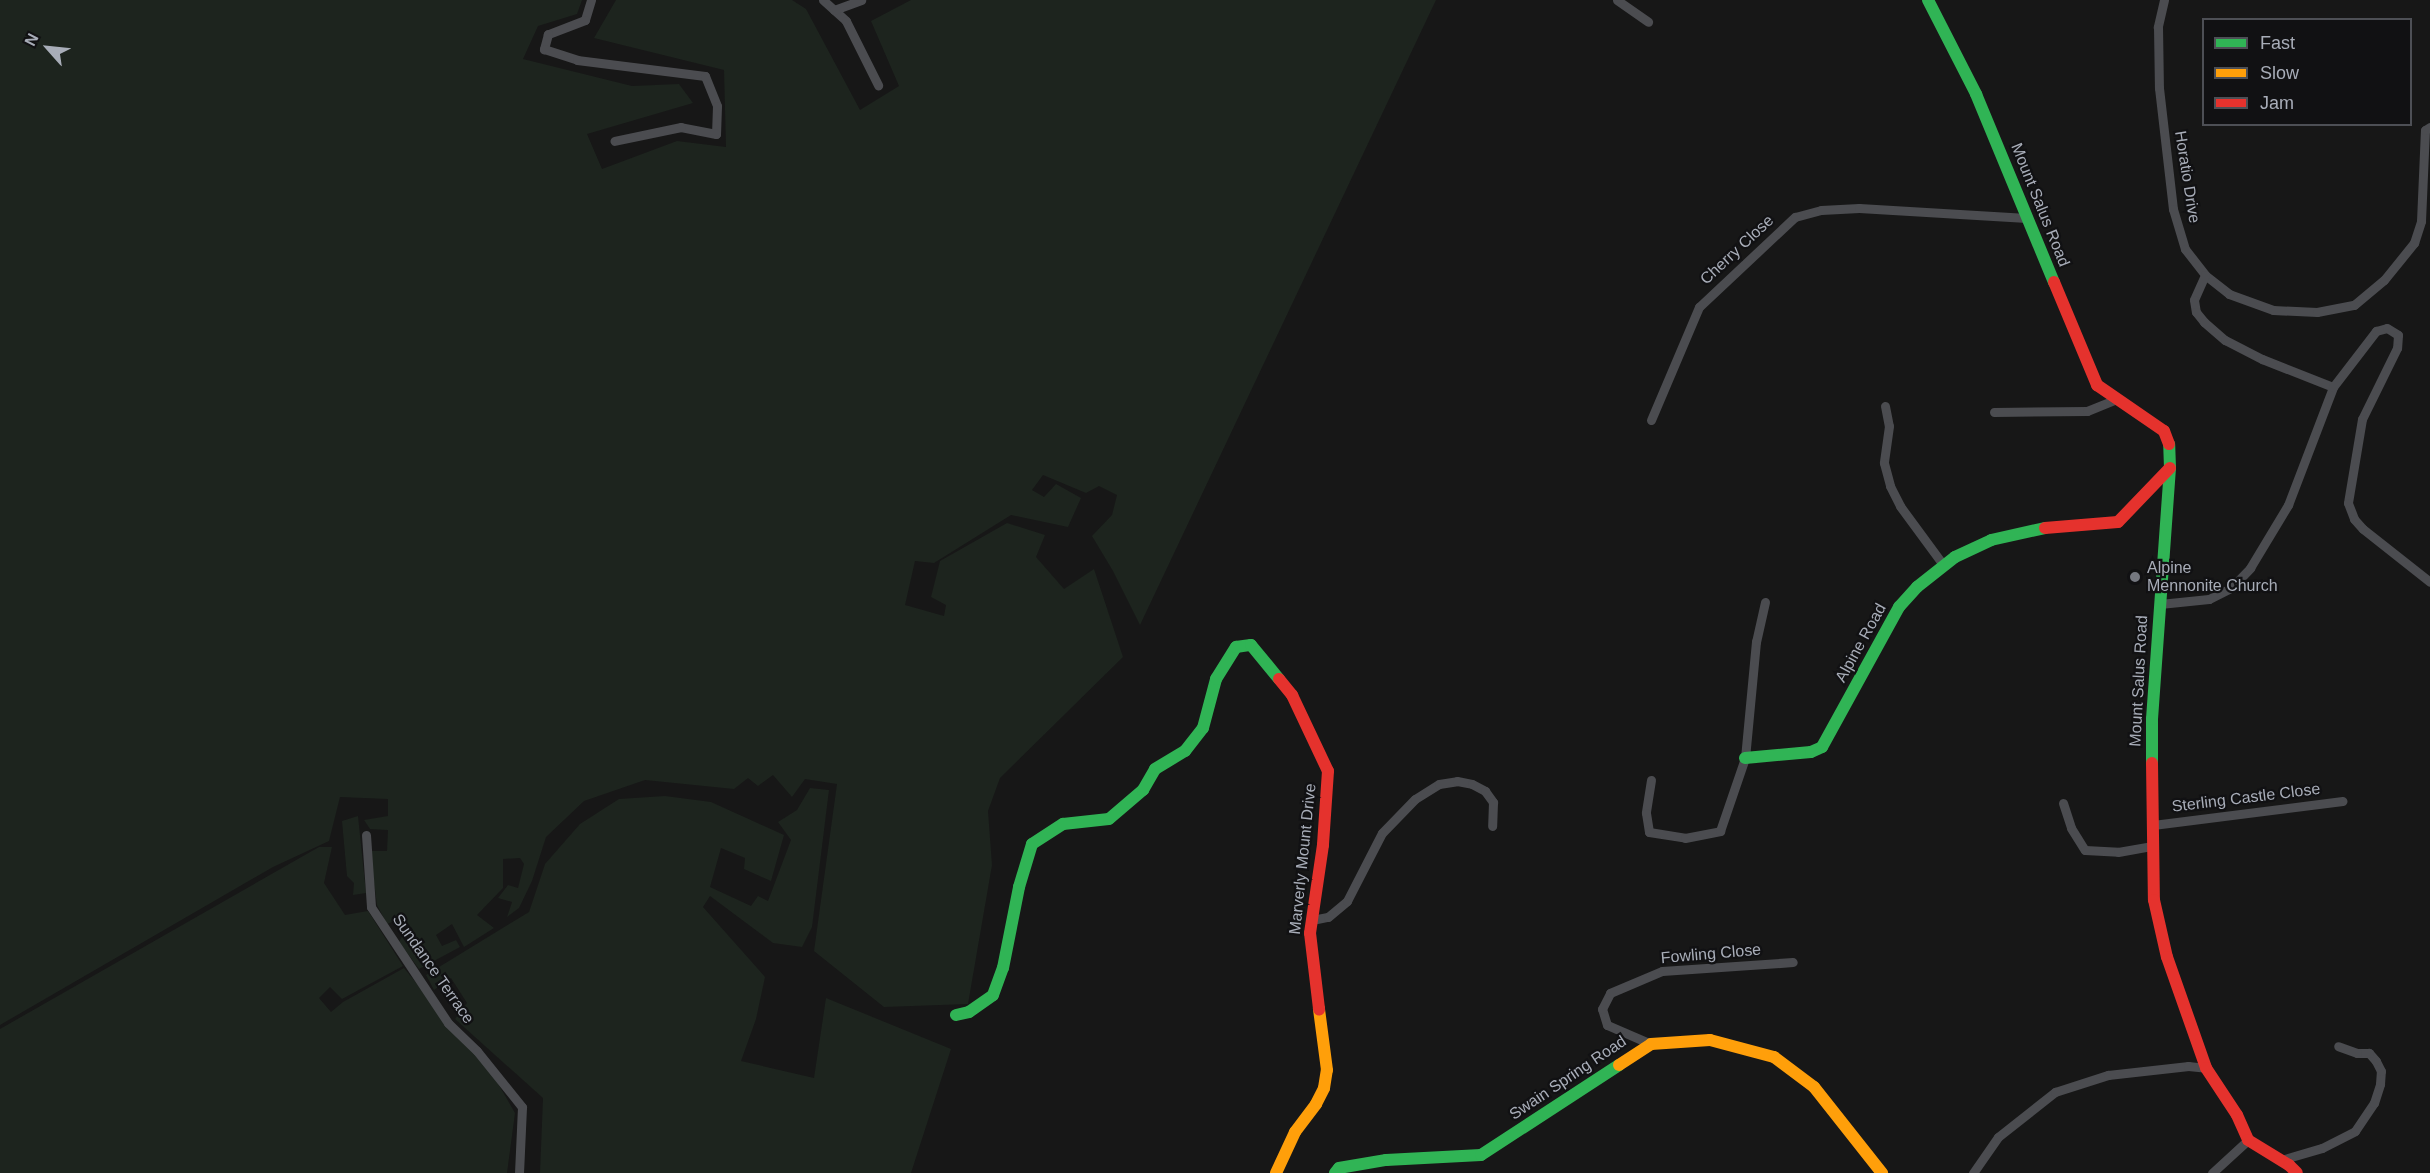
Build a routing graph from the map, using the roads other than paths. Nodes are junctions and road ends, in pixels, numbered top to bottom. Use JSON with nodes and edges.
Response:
{"nodes":[{"id":1,"x":591,"y":0,"type":"edge"},
{"id":2,"x":823,"y":0,"type":"edge"},
{"id":3,"x":861,"y":0,"type":"edge"},
{"id":4,"x":1617,"y":0,"type":"edge"},
{"id":5,"x":1928,"y":0,"type":"edge"},
{"id":6,"x":2164,"y":0,"type":"edge"},
{"id":7,"x":834,"y":10,"type":"junction"},
{"id":8,"x":1648,"y":22,"type":"dead end"},
{"id":9,"x":878,"y":85,"type":"dead end"},
{"id":10,"x":2430,"y":127,"type":"edge"},
{"id":11,"x":614,"y":141,"type":"dead end"},
{"id":12,"x":2027,"y":218,"type":"junction"},
{"id":13,"x":2205,"y":275,"type":"junction"},
{"id":14,"x":2333,"y":387,"type":"junction"},
{"id":15,"x":2116,"y":399,"type":"junction"},
{"id":16,"x":1885,"y":406,"type":"dead end"},
{"id":17,"x":1994,"y":412,"type":"dead end"},
{"id":18,"x":1651,"y":420,"type":"dead end"},
{"id":19,"x":2170,"y":468,"type":"junction"},
{"id":20,"x":1944,"y":566,"type":"junction"},
{"id":21,"x":2430,"y":582,"type":"edge"},
{"id":22,"x":1766,"y":602,"type":"dead end"},
{"id":23,"x":2160,"y":604,"type":"junction"},
{"id":24,"x":1745,"y":758,"type":"junction"},
{"id":25,"x":1652,"y":780,"type":"dead end"},
{"id":26,"x":2342,"y":801,"type":"dead end"},
{"id":27,"x":2063,"y":803,"type":"dead end"},
{"id":28,"x":2153,"y":825,"type":"junction"},
{"id":29,"x":1492,"y":826,"type":"dead end"},
{"id":30,"x":366,"y":834,"type":"dead end"},
{"id":31,"x":2152,"y":846,"type":"junction"},
{"id":32,"x":1312,"y":920,"type":"junction"},
{"id":33,"x":1793,"y":962,"type":"dead end"},
{"id":34,"x":956,"y":1015,"type":"dead end"},
{"id":35,"x":1651,"y":1044,"type":"junction"},
{"id":36,"x":2338,"y":1046,"type":"dead end"},
{"id":37,"x":2206,"y":1068,"type":"junction"},
{"id":38,"x":2248,"y":1140,"type":"junction"},
{"id":39,"x":2281,"y":1160,"type":"junction"},
{"id":40,"x":519,"y":1173,"type":"edge"},
{"id":41,"x":1276,"y":1173,"type":"edge"},
{"id":42,"x":1335,"y":1173,"type":"edge"},
{"id":43,"x":1882,"y":1173,"type":"edge"},
{"id":44,"x":1973,"y":1173,"type":"edge"},
{"id":45,"x":2212,"y":1173,"type":"edge"},
{"id":46,"x":2297,"y":1173,"type":"edge"}],
"edges":[{"from":1,"to":11,"type":"street"},
{"from":2,"to":7,"type":"street"},
{"from":3,"to":7,"type":"street"},
{"from":4,"to":8,"type":"street"},
{"from":5,"to":12,"type":"street","name":"Mount Salus Road"},
{"from":6,"to":13,"type":"street","name":"Horatio Drive"},
{"from":7,"to":9,"type":"street"},
{"from":10,"to":13,"type":"street","name":"Horatio Drive"},
{"from":12,"to":15,"type":"street","name":"Mount Salus Road"},
{"from":12,"to":18,"type":"street","name":"Cherry Close"},
{"from":13,"to":14,"type":"street"},
{"from":14,"to":21,"type":"street"},
{"from":14,"to":23,"type":"street"},
{"from":15,"to":17,"type":"street"},
{"from":15,"to":19,"type":"street","name":"Mount Salus Road"},
{"from":16,"to":20,"type":"street"},
{"from":19,"to":20,"type":"street","name":"Alpine Road"},
{"from":19,"to":23,"type":"street","name":"Mount Salus Road"},
{"from":20,"to":24,"type":"street","name":"Alpine Road"},
{"from":22,"to":24,"type":"street"},
{"from":23,"to":28,"type":"street","name":"Mount Salus Road"},
{"from":24,"to":25,"type":"street"},
{"from":26,"to":28,"type":"street","name":"Sterling Castle Close"},
{"from":27,"to":31,"type":"street"},
{"from":28,"to":31,"type":"street","name":"Mount Salus Road"},
{"from":29,"to":32,"type":"street"},
{"from":30,"to":40,"type":"street","name":"Sundance Terrace"},
{"from":31,"to":37,"type":"street","name":"Mount Salus Road"},
{"from":32,"to":34,"type":"street","name":"Marverly Mount Drive"},
{"from":32,"to":41,"type":"street","name":"Marverly Mount Drive"},
{"from":33,"to":35,"type":"street","name":"Fowling Close"},
{"from":35,"to":42,"type":"street","name":"Swain Spring Road"},
{"from":35,"to":43,"type":"street","name":"Swain Spring Road"},
{"from":36,"to":39,"type":"street"},
{"from":37,"to":38,"type":"street"},
{"from":37,"to":44,"type":"street"},
{"from":38,"to":39,"type":"street"},
{"from":38,"to":45,"type":"street"},
{"from":39,"to":46,"type":"street"}]}
